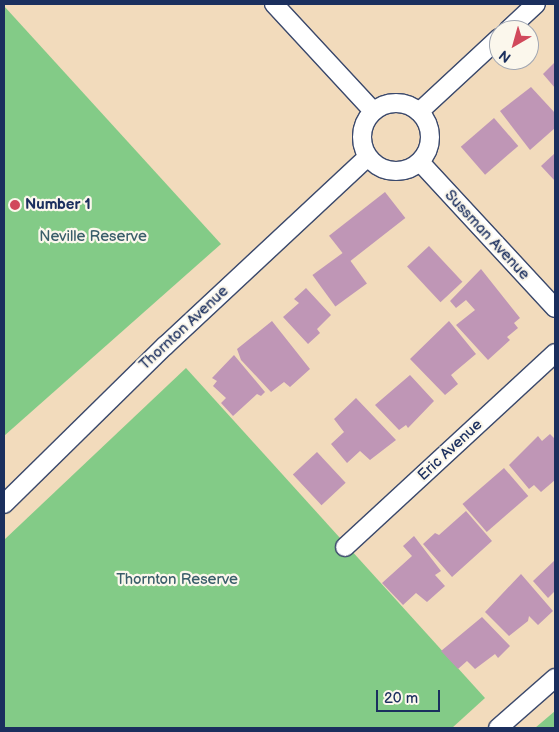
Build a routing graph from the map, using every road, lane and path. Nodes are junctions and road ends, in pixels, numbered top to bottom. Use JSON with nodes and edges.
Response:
{"nodes":[{"id":1,"x":274,"y":4,"type":"edge"},
{"id":2,"x":536,"y":4,"type":"edge"},
{"id":3,"x":519,"y":20,"type":"edge"},
{"id":4,"x":489,"y":47,"type":"edge"},
{"id":5,"x":373,"y":110,"type":"junction"},
{"id":6,"x":419,"y":112,"type":"junction"},
{"id":7,"x":368,"y":157,"type":"junction"},
{"id":8,"x":420,"y":162,"type":"junction"},
{"id":9,"x":555,"y":308,"type":"edge"},
{"id":10,"x":555,"y":353,"type":"edge"},
{"id":11,"x":4,"y":504,"type":"edge"},
{"id":12,"x":345,"y":547,"type":"dead end"},
{"id":13,"x":555,"y":678,"type":"edge"},
{"id":14,"x":498,"y":728,"type":"edge"}],
"edges":[{"from":1,"to":5,"type":"street"},
{"from":2,"to":3,"type":"street"},
{"from":4,"to":6,"type":"street"},
{"from":5,"to":6,"type":"street"},
{"from":5,"to":7,"type":"street"},
{"from":6,"to":8,"type":"street"},
{"from":7,"to":8,"type":"street"},
{"from":7,"to":11,"type":"street","name":"Thornton Avenue"},
{"from":8,"to":9,"type":"street","name":"Sussman Avenue"},
{"from":10,"to":12,"type":"street","name":"Eric Avenue"},
{"from":13,"to":14,"type":"street"}]}
